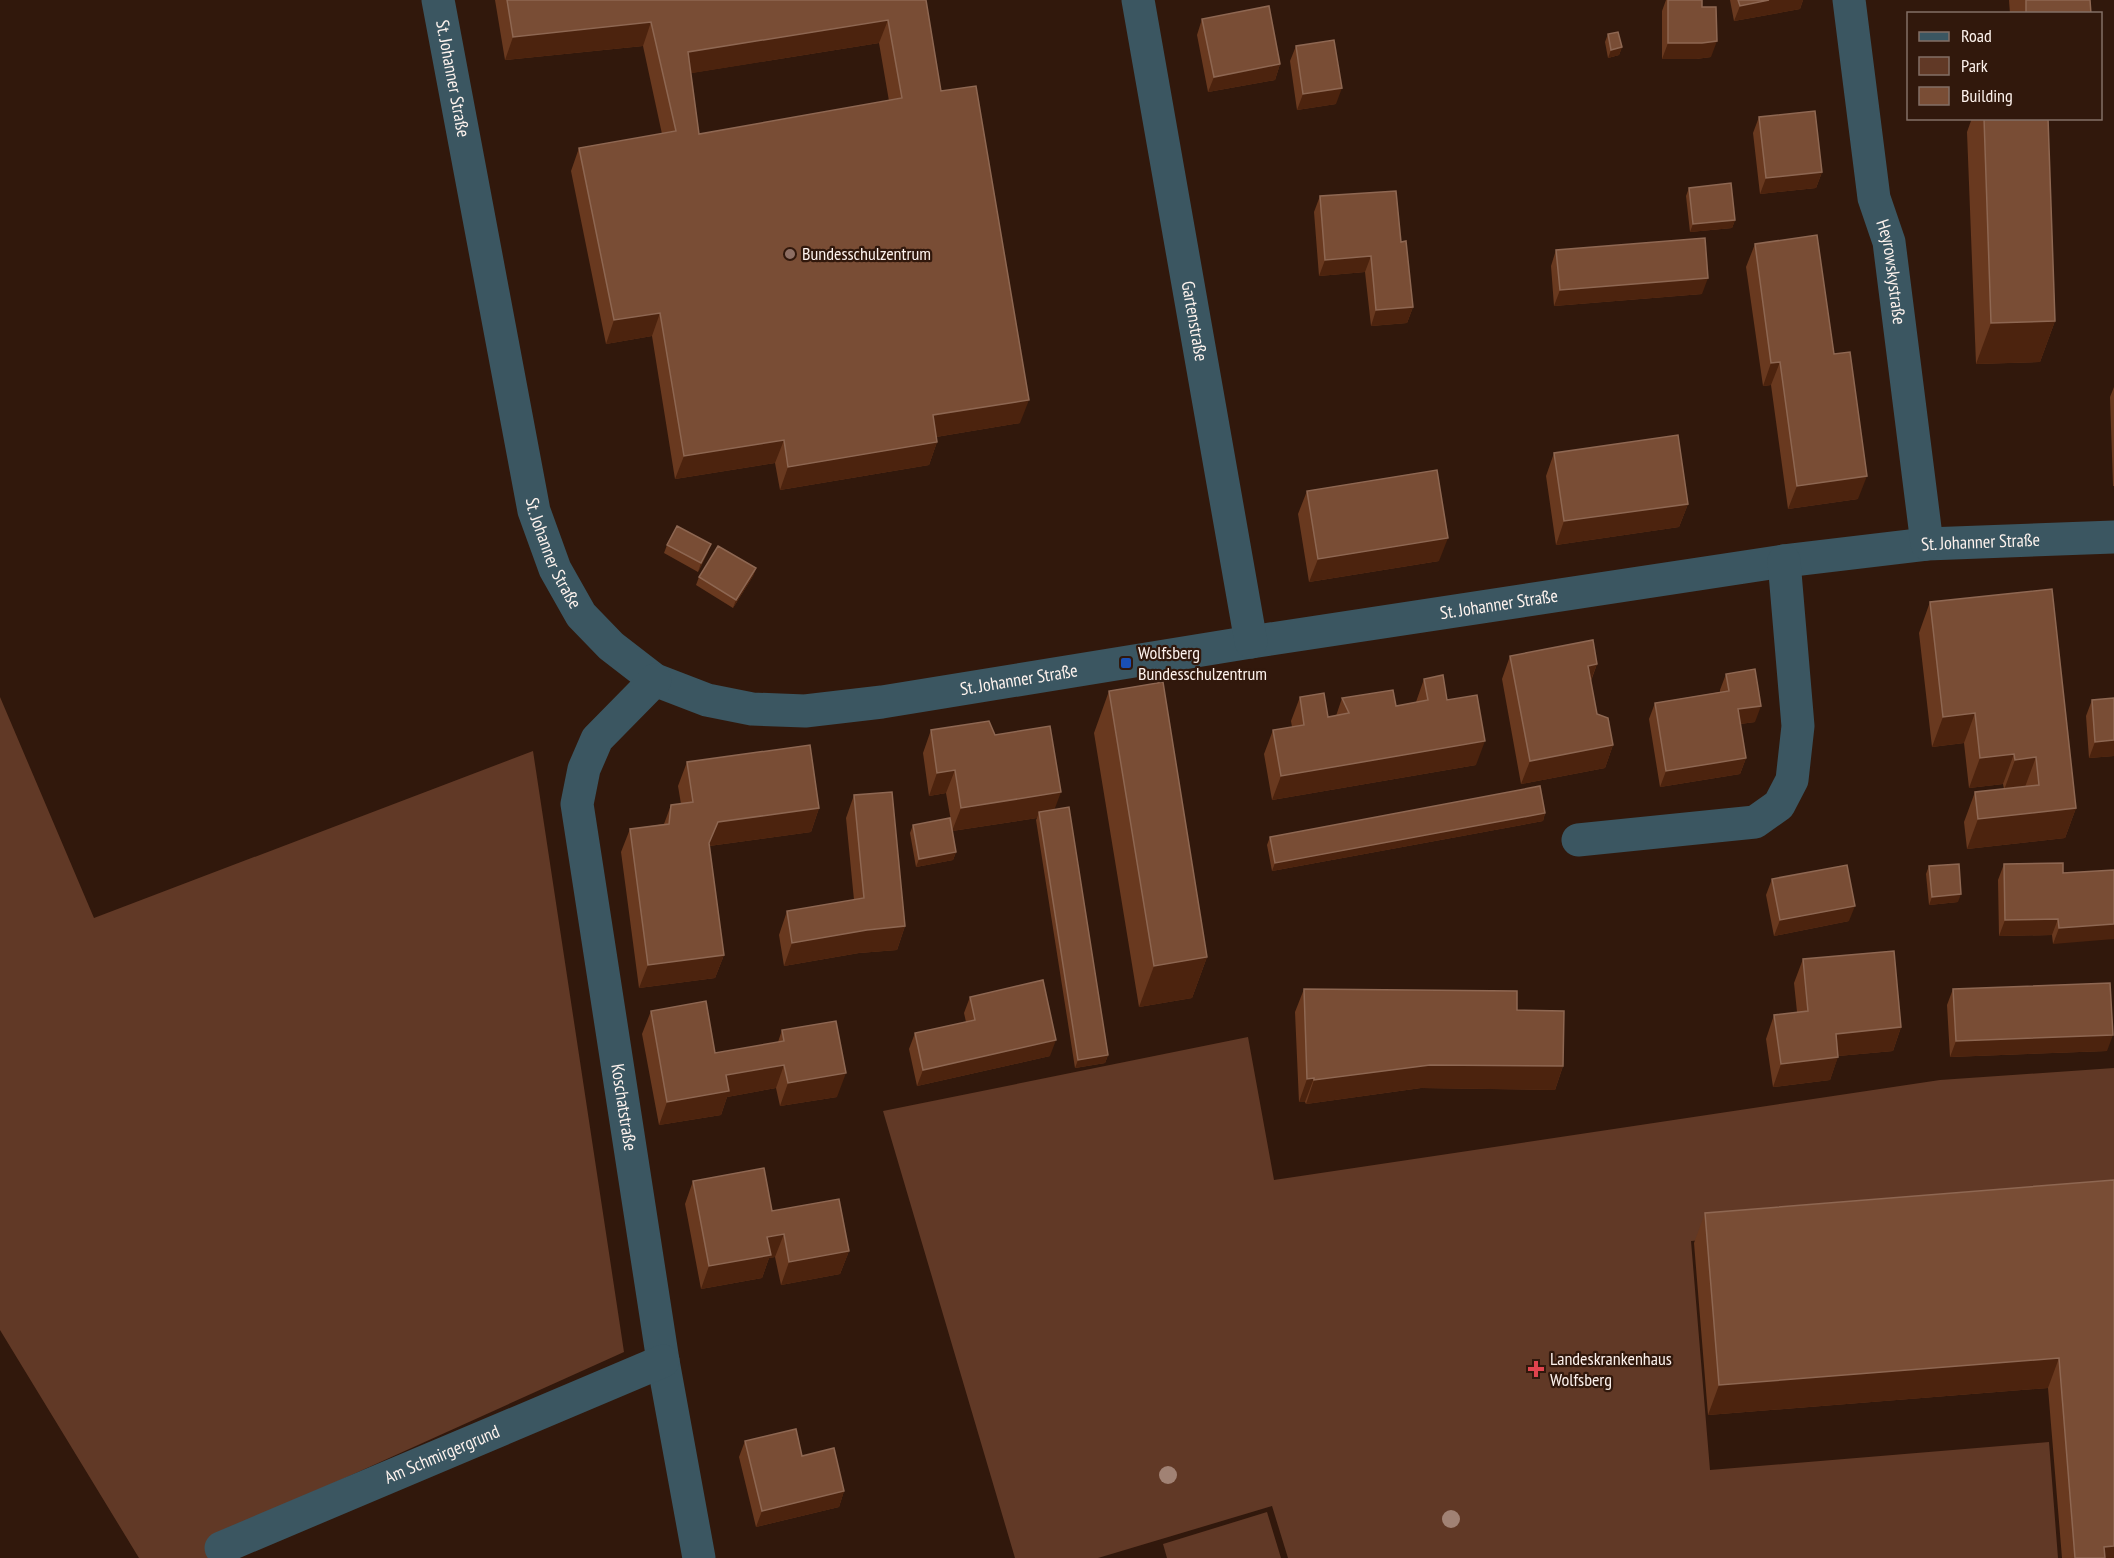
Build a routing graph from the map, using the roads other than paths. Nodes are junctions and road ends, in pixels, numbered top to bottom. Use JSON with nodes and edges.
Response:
{"nodes":[{"id":1,"x":438,"y":0,"type":"edge"},
{"id":2,"x":1138,"y":0,"type":"edge"},
{"id":3,"x":1849,"y":0,"type":"edge"},
{"id":4,"x":2114,"y":537,"type":"edge"},
{"id":5,"x":1927,"y":544,"type":"junction"},
{"id":6,"x":1784,"y":561,"type":"junction"},
{"id":7,"x":1251,"y":642,"type":"junction"},
{"id":8,"x":655,"y":680,"type":"junction"},
{"id":9,"x":1578,"y":840,"type":"dead end"},
{"id":10,"x":663,"y":1361,"type":"junction"},
{"id":11,"x":221,"y":1548,"type":"dead end"},
{"id":12,"x":699,"y":1558,"type":"edge"}],
"edges":[{"from":1,"to":8,"type":"street","name":"St. Johanner Straße"},
{"from":2,"to":7,"type":"street","name":"Gartenstraße"},
{"from":3,"to":5,"type":"street","name":"Heyrowskystraße"},
{"from":4,"to":5,"type":"street","name":"St. Johanner Straße"},
{"from":5,"to":6,"type":"street","name":"St. Johanner Straße"},
{"from":6,"to":7,"type":"street","name":"St. Johanner Straße"},
{"from":6,"to":9,"type":"street"},
{"from":7,"to":8,"type":"street","name":"St. Johanner Straße"},
{"from":8,"to":10,"type":"street","name":"Koschatstraße"},
{"from":10,"to":11,"type":"street","name":"Am Schmirgergrund"},
{"from":10,"to":12,"type":"street","name":"Koschatstraße"}]}
